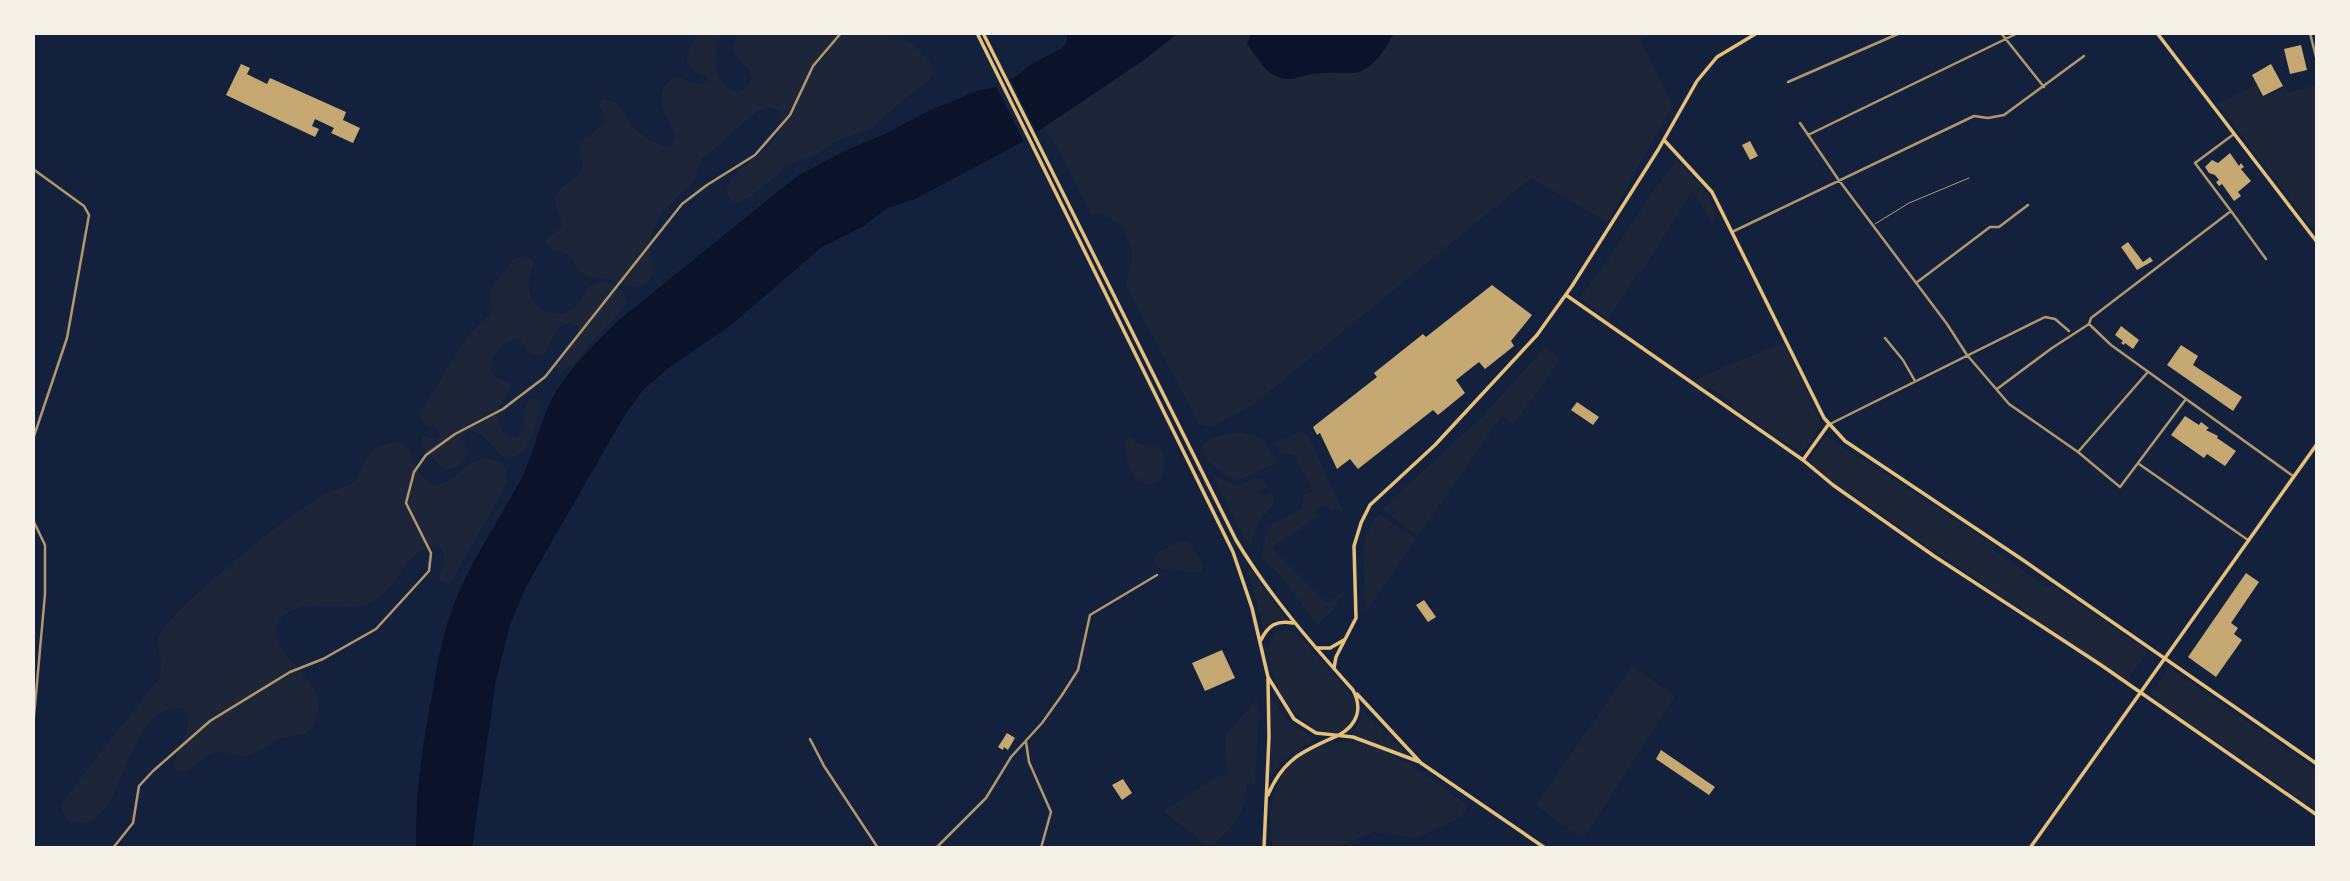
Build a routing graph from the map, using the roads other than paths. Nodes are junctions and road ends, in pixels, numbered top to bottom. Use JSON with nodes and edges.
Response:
{"nodes":[{"id":1,"x":841,"y":33,"type":"edge"},
{"id":2,"x":983,"y":33,"type":"edge"},
{"id":3,"x":1757,"y":33,"type":"edge"},
{"id":4,"x":1900,"y":33,"type":"edge"},
{"id":5,"x":2001,"y":33,"type":"edge"},
{"id":6,"x":2018,"y":33,"type":"edge"},
{"id":7,"x":2157,"y":33,"type":"edge"},
{"id":8,"x":2310,"y":33,"type":"edge"},
{"id":9,"x":977,"y":34,"type":"edge"},
{"id":10,"x":2007,"y":40,"type":"junction"},
{"id":11,"x":2315,"y":42,"type":"edge"},
{"id":12,"x":2084,"y":56,"type":"dead end"},
{"id":13,"x":2317,"y":61,"type":"edge"},
{"id":14,"x":1788,"y":82,"type":"dead end"},
{"id":15,"x":2044,"y":87,"type":"junction"},
{"id":16,"x":1800,"y":123,"type":"dead end"},
{"id":17,"x":2234,"y":134,"type":"junction"},
{"id":18,"x":1808,"y":135,"type":"junction"},
{"id":19,"x":1664,"y":140,"type":"junction"},
{"id":20,"x":33,"y":169,"type":"edge"},
{"id":21,"x":1969,"y":178,"type":"dead end"},
{"id":22,"x":1838,"y":180,"type":"junction"},
{"id":23,"x":2028,"y":205,"type":"dead end"},
{"id":24,"x":2231,"y":211,"type":"junction"},
{"id":25,"x":1873,"y":225,"type":"junction"},
{"id":26,"x":1078,"y":231,"type":"junction"},
{"id":27,"x":1732,"y":232,"type":"junction"},
{"id":28,"x":2317,"y":242,"type":"edge"},
{"id":29,"x":2266,"y":259,"type":"dead end"},
{"id":30,"x":1916,"y":283,"type":"junction"},
{"id":31,"x":1566,"y":295,"type":"junction"},
{"id":32,"x":2089,"y":324,"type":"junction"},
{"id":33,"x":2069,"y":331,"type":"dead end"},
{"id":34,"x":1885,"y":338,"type":"dead end"},
{"id":35,"x":1968,"y":355,"type":"junction"},
{"id":36,"x":2148,"y":372,"type":"junction"},
{"id":37,"x":1915,"y":381,"type":"junction"},
{"id":38,"x":1997,"y":389,"type":"junction"},
{"id":39,"x":2186,"y":399,"type":"junction"},
{"id":40,"x":1828,"y":425,"type":"junction"},
{"id":41,"x":33,"y":439,"type":"edge"},
{"id":42,"x":2317,"y":444,"type":"edge"},
{"id":43,"x":2312,"y":450,"type":"junction"},
{"id":44,"x":2078,"y":453,"type":"junction"},
{"id":45,"x":2317,"y":454,"type":"edge"},
{"id":46,"x":1803,"y":460,"type":"junction"},
{"id":47,"x":2139,"y":464,"type":"junction"},
{"id":48,"x":2294,"y":476,"type":"junction"},
{"id":49,"x":33,"y":520,"type":"edge"},
{"id":50,"x":2248,"y":540,"type":"junction"},
{"id":51,"x":1157,"y":575,"type":"dead end"},
{"id":52,"x":1295,"y":624,"type":"junction"},
{"id":53,"x":1346,"y":638,"type":"junction"},
{"id":54,"x":1261,"y":642,"type":"junction"},
{"id":55,"x":1316,"y":649,"type":"junction"},
{"id":56,"x":2164,"y":658,"type":"junction"},
{"id":57,"x":1334,"y":668,"type":"junction"},
{"id":58,"x":1268,"y":677,"type":"junction"},
{"id":59,"x":1353,"y":690,"type":"junction"},
{"id":60,"x":2139,"y":693,"type":"junction"},
{"id":61,"x":33,"y":727,"type":"edge"},
{"id":62,"x":1337,"y":736,"type":"junction"},
{"id":63,"x":810,"y":739,"type":"dead end"},
{"id":64,"x":1026,"y":741,"type":"junction"},
{"id":65,"x":1420,"y":762,"type":"junction"},
{"id":66,"x":2317,"y":764,"type":"edge"},
{"id":67,"x":1266,"y":800,"type":"junction"},
{"id":68,"x":2317,"y":815,"type":"edge"},
{"id":69,"x":113,"y":848,"type":"edge"},
{"id":70,"x":878,"y":848,"type":"edge"},
{"id":71,"x":936,"y":848,"type":"edge"},
{"id":72,"x":1041,"y":848,"type":"edge"},
{"id":73,"x":1264,"y":848,"type":"edge"},
{"id":74,"x":1545,"y":848,"type":"edge"},
{"id":75,"x":2030,"y":848,"type":"edge"}],
"edges":[{"from":1,"to":69,"type":"street"},
{"from":2,"to":26,"type":"main road"},
{"from":3,"to":19,"type":"main road"},
{"from":4,"to":14,"type":"street"},
{"from":5,"to":10,"type":"street"},
{"from":6,"to":10,"type":"street"},
{"from":7,"to":17,"type":"main road"},
{"from":8,"to":11,"type":"street"},
{"from":9,"to":26,"type":"main road"},
{"from":10,"to":15,"type":"street"},
{"from":10,"to":18,"type":"street"},
{"from":11,"to":13,"type":"street"},
{"from":12,"to":15,"type":"street"},
{"from":15,"to":22,"type":"street"},
{"from":16,"to":18,"type":"street"},
{"from":17,"to":24,"type":"street"},
{"from":17,"to":28,"type":"main road"},
{"from":18,"to":22,"type":"street"},
{"from":19,"to":27,"type":"main road"},
{"from":19,"to":31,"type":"main road"},
{"from":20,"to":41,"type":"street"},
{"from":21,"to":25,"type":"lane"},
{"from":22,"to":25,"type":"street"},
{"from":22,"to":27,"type":"street"},
{"from":23,"to":30,"type":"street"},
{"from":24,"to":29,"type":"street"},
{"from":24,"to":32,"type":"street"},
{"from":25,"to":30,"type":"street"},
{"from":26,"to":52,"type":"main road"},
{"from":26,"to":54,"type":"main road"},
{"from":27,"to":40,"type":"main road"},
{"from":30,"to":35,"type":"street"},
{"from":31,"to":46,"type":"main road"},
{"from":31,"to":53,"type":"main road"},
{"from":32,"to":36,"type":"street"},
{"from":32,"to":38,"type":"street"},
{"from":33,"to":35,"type":"street"},
{"from":34,"to":37,"type":"street"},
{"from":35,"to":37,"type":"street"},
{"from":35,"to":38,"type":"street"},
{"from":36,"to":39,"type":"street"},
{"from":36,"to":44,"type":"street"},
{"from":37,"to":40,"type":"street"},
{"from":38,"to":44,"type":"street"},
{"from":39,"to":47,"type":"street"},
{"from":39,"to":48,"type":"street"},
{"from":40,"to":46,"type":"main road"},
{"from":40,"to":56,"type":"main road"},
{"from":42,"to":43,"type":"main road"},
{"from":43,"to":45,"type":"street"},
{"from":43,"to":48,"type":"main road"},
{"from":44,"to":47,"type":"street"},
{"from":46,"to":60,"type":"main road"},
{"from":47,"to":50,"type":"street"},
{"from":48,"to":50,"type":"main road"},
{"from":49,"to":61,"type":"street"},
{"from":50,"to":56,"type":"main road"},
{"from":51,"to":64,"type":"street"},
{"from":52,"to":54,"type":"main road"},
{"from":52,"to":55,"type":"main road"},
{"from":53,"to":55,"type":"main road"},
{"from":53,"to":57,"type":"main road"},
{"from":54,"to":58,"type":"main road"},
{"from":55,"to":57,"type":"main road"},
{"from":56,"to":60,"type":"main road"},
{"from":56,"to":66,"type":"main road"},
{"from":57,"to":59,"type":"main road"},
{"from":58,"to":62,"type":"main road"},
{"from":58,"to":67,"type":"main road"},
{"from":59,"to":62,"type":"main road"},
{"from":59,"to":65,"type":"main road"},
{"from":60,"to":68,"type":"main road"},
{"from":60,"to":75,"type":"main road"},
{"from":62,"to":65,"type":"main road"},
{"from":62,"to":67,"type":"main road"},
{"from":63,"to":70,"type":"street"},
{"from":64,"to":71,"type":"street"},
{"from":64,"to":72,"type":"street"},
{"from":65,"to":74,"type":"main road"},
{"from":67,"to":73,"type":"main road"}]}
